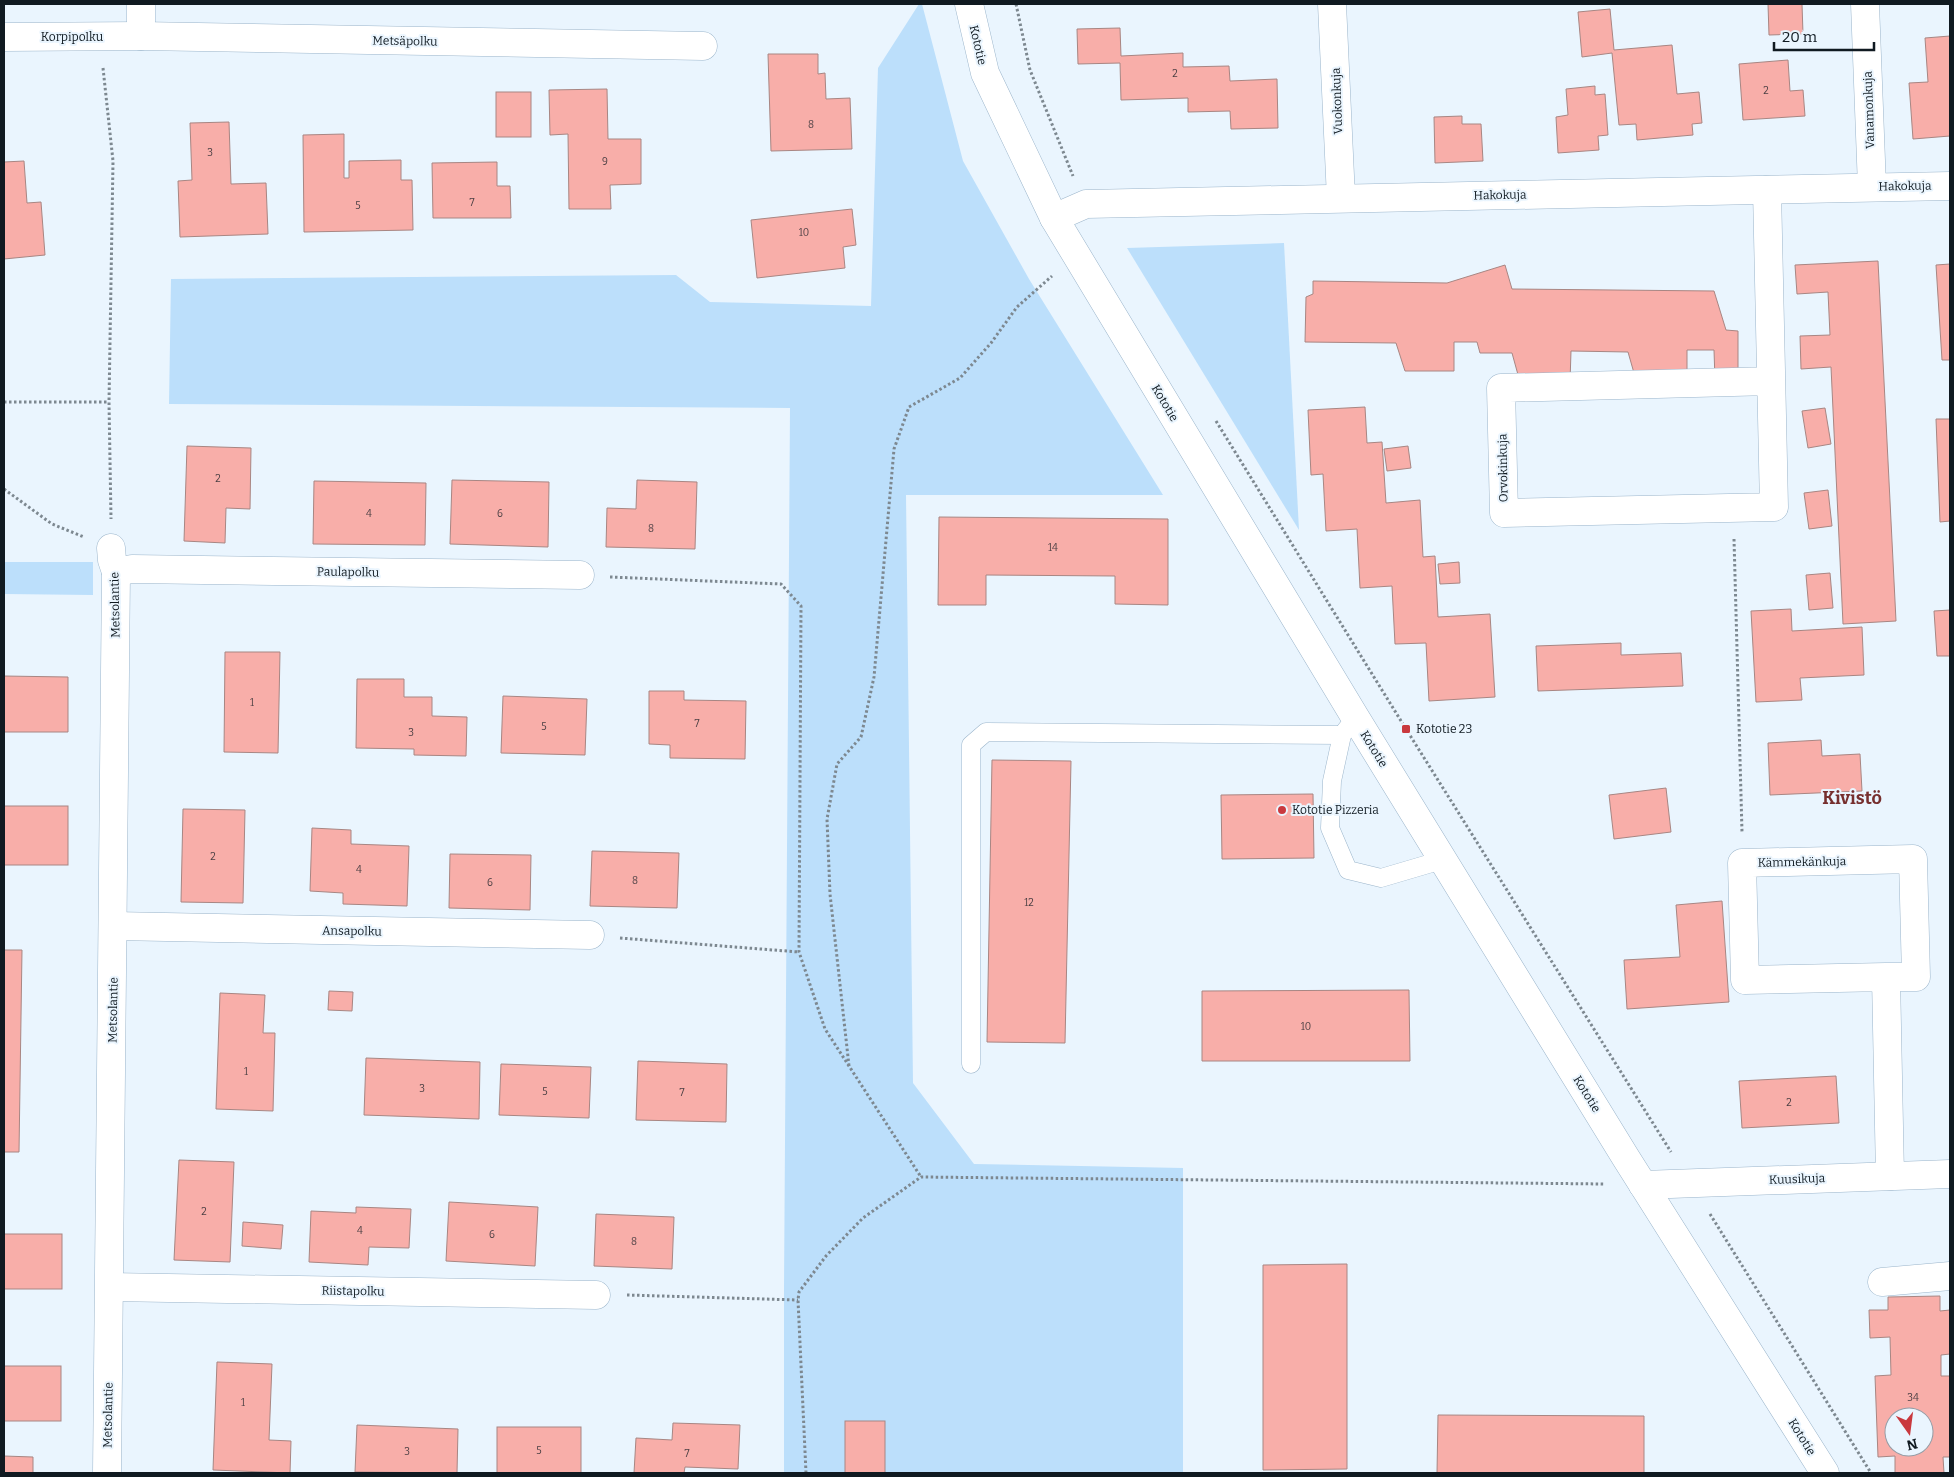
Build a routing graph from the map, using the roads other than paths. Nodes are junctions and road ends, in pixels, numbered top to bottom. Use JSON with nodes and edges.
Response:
{"nodes":[{"id":1,"x":141,"y":4,"type":"edge"},
{"id":2,"x":969,"y":4,"type":"edge"},
{"id":3,"x":1332,"y":4,"type":"edge"},
{"id":4,"x":1865,"y":4,"type":"edge"},
{"id":5,"x":141,"y":36,"type":"junction"},
{"id":6,"x":4,"y":37,"type":"edge"},
{"id":7,"x":702,"y":46,"type":"dead end"},
{"id":8,"x":1950,"y":186,"type":"edge"},
{"id":9,"x":1872,"y":187,"type":"junction"},
{"id":10,"x":1767,"y":190,"type":"junction"},
{"id":11,"x":1341,"y":198,"type":"junction"},
{"id":12,"x":1054,"y":218,"type":"junction"},
{"id":13,"x":1771,"y":381,"type":"junction"},
{"id":14,"x":114,"y":560,"type":"joint"},
{"id":15,"x":580,"y":575,"type":"road end"},
{"id":16,"x":1348,"y":726,"type":"junction"},
{"id":17,"x":1442,"y":860,"type":"junction"},
{"id":18,"x":114,"y":926,"type":"junction"},
{"id":19,"x":590,"y":935,"type":"road end"},
{"id":20,"x":1886,"y":977,"type":"junction"},
{"id":21,"x":971,"y":1064,"type":"dead end"},
{"id":22,"x":1950,"y":1174,"type":"edge"},
{"id":23,"x":1890,"y":1176,"type":"junction"},
{"id":24,"x":1643,"y":1185,"type":"junction"},
{"id":25,"x":1950,"y":1276,"type":"edge"},
{"id":26,"x":1882,"y":1282,"type":"dead end"},
{"id":27,"x":110,"y":1287,"type":"junction"},
{"id":28,"x":596,"y":1294,"type":"road end"},
{"id":29,"x":107,"y":1473,"type":"edge"},
{"id":30,"x":1825,"y":1473,"type":"edge"}],
"edges":[{"from":1,"to":5,"type":"street"},
{"from":2,"to":12,"type":"street","name":"Kototie"},
{"from":3,"to":11,"type":"street","name":"Vuokonkuja"},
{"from":4,"to":9,"type":"street","name":"Vanamonkuja"},
{"from":5,"to":6,"type":"street","name":"Korpipolku"},
{"from":5,"to":7,"type":"street","name":"Metsäpolku"},
{"from":8,"to":9,"type":"street","name":"Hakokuja"},
{"from":9,"to":10,"type":"street","name":"Hakokuja"},
{"from":10,"to":11,"type":"street","name":"Hakokuja"},
{"from":10,"to":13,"type":"street","name":"Orvokinkuja"},
{"from":11,"to":12,"type":"street","name":"Hakokuja"},
{"from":12,"to":16,"type":"street","name":"Kototie"},
{"from":13,"to":13,"type":"street","name":"Orvokinkuja"},
{"from":14,"to":15,"type":"street","name":"Paulapolku"},
{"from":14,"to":18,"type":"street","name":"Metsolantie"},
{"from":16,"to":17,"type":"street","name":"Kototie"},
{"from":16,"to":17,"type":"lane"},
{"from":16,"to":21,"type":"lane"},
{"from":17,"to":24,"type":"street","name":"Kototie"},
{"from":18,"to":19,"type":"street","name":"Ansapolku"},
{"from":18,"to":27,"type":"street","name":"Metsolantie"},
{"from":20,"to":20,"type":"street","name":"Kämmekänkuja"},
{"from":20,"to":23,"type":"street"},
{"from":22,"to":23,"type":"street","name":"Kuusikuja"},
{"from":23,"to":24,"type":"street","name":"Kuusikuja"},
{"from":24,"to":30,"type":"street","name":"Kototie"},
{"from":25,"to":26,"type":"street"},
{"from":27,"to":28,"type":"street","name":"Riistapolku"},
{"from":27,"to":29,"type":"street","name":"Metsolantie"}]}
